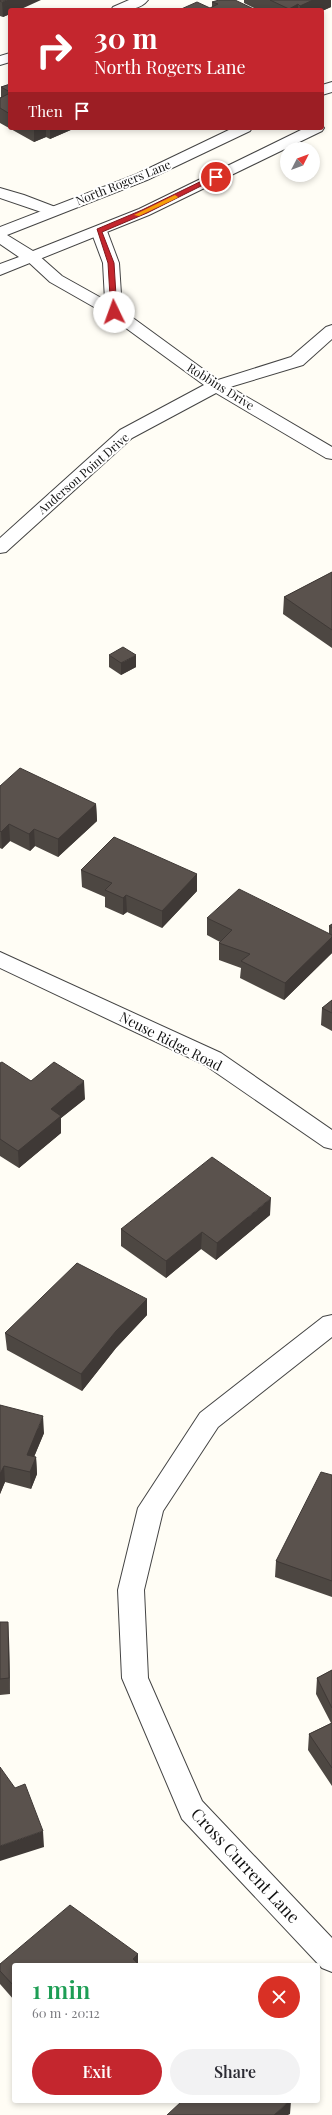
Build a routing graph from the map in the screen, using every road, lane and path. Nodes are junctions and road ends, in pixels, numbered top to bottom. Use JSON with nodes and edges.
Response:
{"nodes":[{"id":1,"x":141,"y":0,"type":"edge"},
{"id":2,"x":123,"y":8,"type":"edge"},
{"id":3,"x":241,"y":130,"type":"edge"},
{"id":4,"x":312,"y":130,"type":"edge"},
{"id":5,"x":0,"y":193,"type":"edge"},
{"id":6,"x":53,"y":210,"type":"junction"},
{"id":7,"x":99,"y":231,"type":"junction"},
{"id":8,"x":0,"y":232,"type":"edge"},
{"id":9,"x":0,"y":237,"type":"edge"},
{"id":10,"x":31,"y":257,"type":"junction"},
{"id":11,"x":0,"y":270,"type":"edge"},
{"id":12,"x":114,"y":312,"type":"junction"},
{"id":13,"x":332,"y":330,"type":"edge"},
{"id":14,"x":216,"y":386,"type":"junction"},
{"id":15,"x":332,"y":454,"type":"edge"},
{"id":16,"x":0,"y":548,"type":"edge"},
{"id":17,"x":0,"y":958,"type":"edge"},
{"id":18,"x":332,"y":1141,"type":"edge"},
{"id":19,"x":332,"y":1324,"type":"edge"},
{"id":20,"x":332,"y":1958,"type":"edge"}],
"edges":[{"from":1,"to":2,"type":"street"},
{"from":3,"to":6,"type":"street","name":"North Rogers Lane"},
{"from":4,"to":7,"type":"street"},
{"from":5,"to":6,"type":"street"},
{"from":6,"to":8,"type":"street","name":"North Rogers Lane"},
{"from":7,"to":10,"type":"street"},
{"from":7,"to":12,"type":"street"},
{"from":9,"to":10,"type":"street","name":"Robbins Drive"},
{"from":10,"to":11,"type":"street"},
{"from":10,"to":12,"type":"street","name":"Robbins Drive"},
{"from":12,"to":14,"type":"street","name":"Robbins Drive"},
{"from":13,"to":14,"type":"street","name":"Anderson Point Drive"},
{"from":14,"to":15,"type":"street","name":"Robbins Drive"},
{"from":14,"to":16,"type":"street","name":"Anderson Point Drive"},
{"from":17,"to":18,"type":"street","name":"Neuse Ridge Road"},
{"from":19,"to":20,"type":"street","name":"Cross Current Lane"}]}
